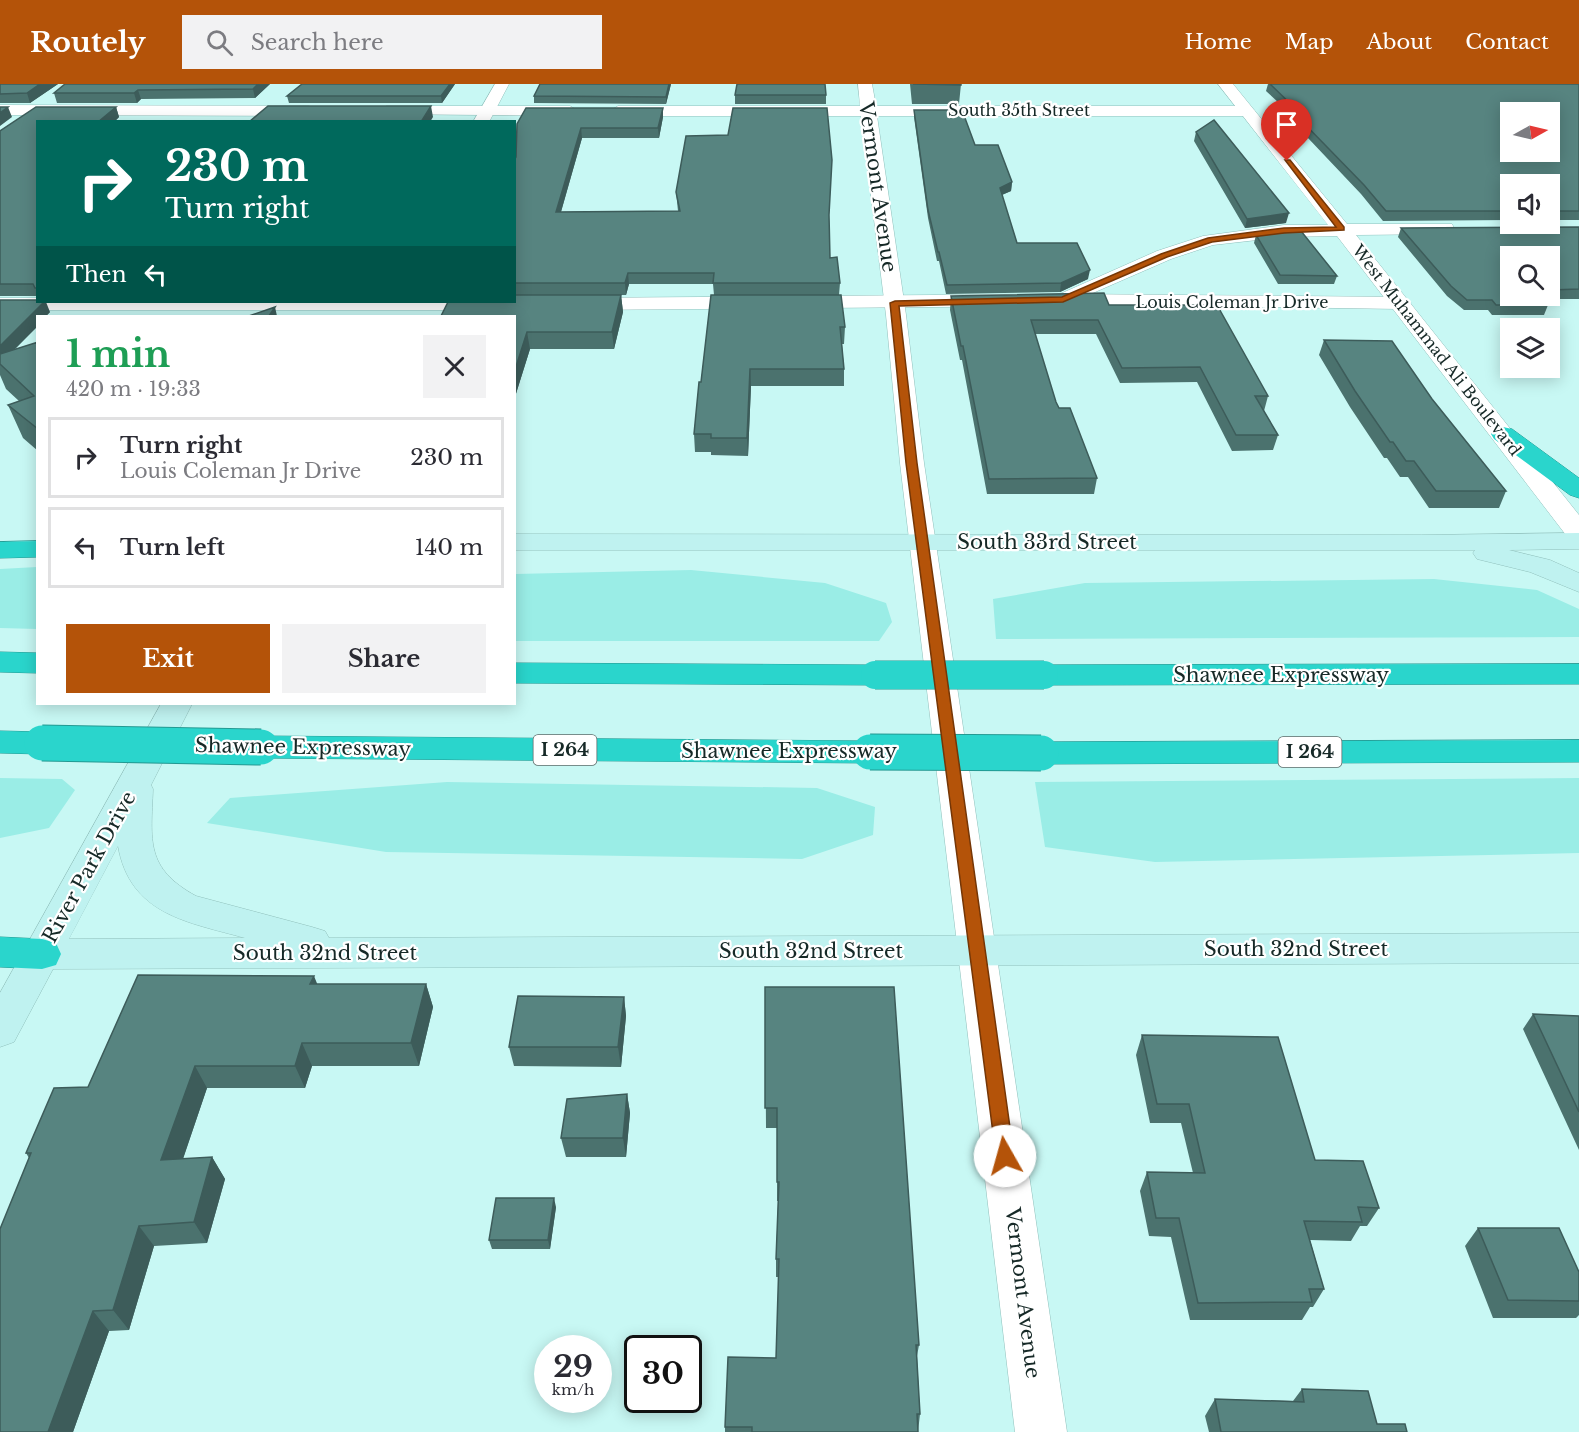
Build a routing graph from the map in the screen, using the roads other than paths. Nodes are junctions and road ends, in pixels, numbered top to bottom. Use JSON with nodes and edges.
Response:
{"nodes":[{"id":1,"x":502,"y":84,"type":"edge"},
{"id":2,"x":865,"y":84,"type":"edge"},
{"id":3,"x":1225,"y":84,"type":"edge"},
{"id":4,"x":52,"y":97,"type":"dead end"},
{"id":5,"x":0,"y":110,"type":"edge"},
{"id":6,"x":35,"y":110,"type":"junction"},
{"id":7,"x":868,"y":110,"type":"junction"},
{"id":8,"x":320,"y":111,"type":"edge"},
{"id":9,"x":368,"y":111,"type":"edge"},
{"id":10,"x":1247,"y":111,"type":"junction"},
{"id":11,"x":484,"y":116,"type":"edge"},
{"id":12,"x":18,"y":123,"type":"edge"},
{"id":13,"x":1463,"y":228,"type":"edge"},
{"id":14,"x":1341,"y":229,"type":"junction"},
{"id":15,"x":1063,"y":300,"type":"junction"},
{"id":16,"x":895,"y":303,"type":"junction"},
{"id":17,"x":1401,"y":303,"type":"junction"},
{"id":18,"x":0,"y":304,"type":"edge"},
{"id":19,"x":516,"y":304,"type":"edge"},
{"id":20,"x":562,"y":304,"type":"edge"},
{"id":21,"x":383,"y":307,"type":"edge"},
{"id":22,"x":1503,"y":434,"type":"junction"},
{"id":23,"x":1579,"y":490,"type":"edge"},
{"id":24,"x":1579,"y":533,"type":"edge"},
{"id":25,"x":1579,"y":541,"type":"edge"},
{"id":26,"x":516,"y":542,"type":"edge"},
{"id":27,"x":924,"y":542,"type":"junction"},
{"id":28,"x":1421,"y":543,"type":"junction"},
{"id":29,"x":36,"y":549,"type":"edge"},
{"id":30,"x":0,"y":550,"type":"edge"},
{"id":31,"x":1579,"y":584,"type":"edge"},
{"id":32,"x":0,"y":662,"type":"edge"},
{"id":33,"x":36,"y":663,"type":"edge"},
{"id":34,"x":516,"y":674,"type":"edge"},
{"id":35,"x":1579,"y":674,"type":"edge"},
{"id":36,"x":175,"y":705,"type":"edge"},
{"id":37,"x":0,"y":742,"type":"edge"},
{"id":38,"x":1579,"y":751,"type":"edge"},
{"id":39,"x":136,"y":781,"type":"junction"},
{"id":40,"x":1579,"y":948,"type":"edge"},
{"id":41,"x":978,"y":950,"type":"junction"},
{"id":42,"x":0,"y":952,"type":"edge"},
{"id":43,"x":349,"y":953,"type":"junction"},
{"id":44,"x":42,"y":954,"type":"junction"},
{"id":45,"x":0,"y":1030,"type":"edge"},
{"id":46,"x":1041,"y":1432,"type":"edge"}],
"edges":[{"from":1,"to":11,"type":"street"},
{"from":2,"to":7,"type":"street","name":"Vermont Avenue"},
{"from":3,"to":10,"type":"street","name":"West Muhammad Ali Boulevard"},
{"from":4,"to":6,"type":"street"},
{"from":5,"to":6,"type":"street"},
{"from":6,"to":8,"type":"street"},
{"from":6,"to":12,"type":"street"},
{"from":7,"to":10,"type":"street","name":"South 35th Street"},
{"from":7,"to":11,"type":"street","name":"South 35th Street"},
{"from":7,"to":16,"type":"street","name":"Vermont Avenue"},
{"from":9,"to":11,"type":"street","name":"South 35th Street"},
{"from":10,"to":14,"type":"street","name":"West Muhammad Ali Boulevard"},
{"from":13,"to":14,"type":"street","name":"Louis Coleman Jr Drive"},
{"from":14,"to":15,"type":"street","name":"Louis Coleman Jr Drive"},
{"from":14,"to":17,"type":"street","name":"West Muhammad Ali Boulevard"},
{"from":15,"to":16,"type":"street","name":"Louis Coleman Jr Drive"},
{"from":15,"to":17,"type":"street","name":"Louis Coleman Jr Drive"},
{"from":16,"to":20,"type":"street","name":"Louis Coleman Jr Drive"},
{"from":16,"to":27,"type":"street","name":"Vermont Avenue"},
{"from":17,"to":22,"type":"street","name":"West Muhammad Ali Boulevard"},
{"from":18,"to":21,"type":"street"},
{"from":19,"to":21,"type":"street"},
{"from":22,"to":23,"type":"highway"},
{"from":22,"to":24,"type":"street","name":"West Muhammad Ali Boulevard"},
{"from":25,"to":28,"type":"main road","name":"South 33rd Street"},
{"from":26,"to":27,"type":"main road","name":"South 33rd Street"},
{"from":27,"to":28,"type":"main road","name":"South 33rd Street"},
{"from":27,"to":41,"type":"street","name":"Vermont Avenue"},
{"from":28,"to":31,"type":"main road"},
{"from":29,"to":30,"type":"highway"},
{"from":32,"to":33,"type":"highway"},
{"from":34,"to":35,"type":"highway","name":"Shawnee Expressway","bridge":true},
{"from":36,"to":39,"type":"main road","name":"River Park Drive"},
{"from":37,"to":38,"type":"highway","name":"Shawnee Expressway","number":"I 264","bridge":true},
{"from":39,"to":43,"type":"main road"},
{"from":39,"to":44,"type":"main road","name":"River Park Drive"},
{"from":40,"to":41,"type":"main road","name":"South 32nd Street"},
{"from":41,"to":43,"type":"main road","name":"South 32nd Street"},
{"from":41,"to":46,"type":"street","name":"Vermont Avenue"},
{"from":42,"to":44,"type":"highway"},
{"from":43,"to":44,"type":"main road","name":"South 32nd Street"},
{"from":44,"to":45,"type":"main road","name":"River Park Drive"}]}
